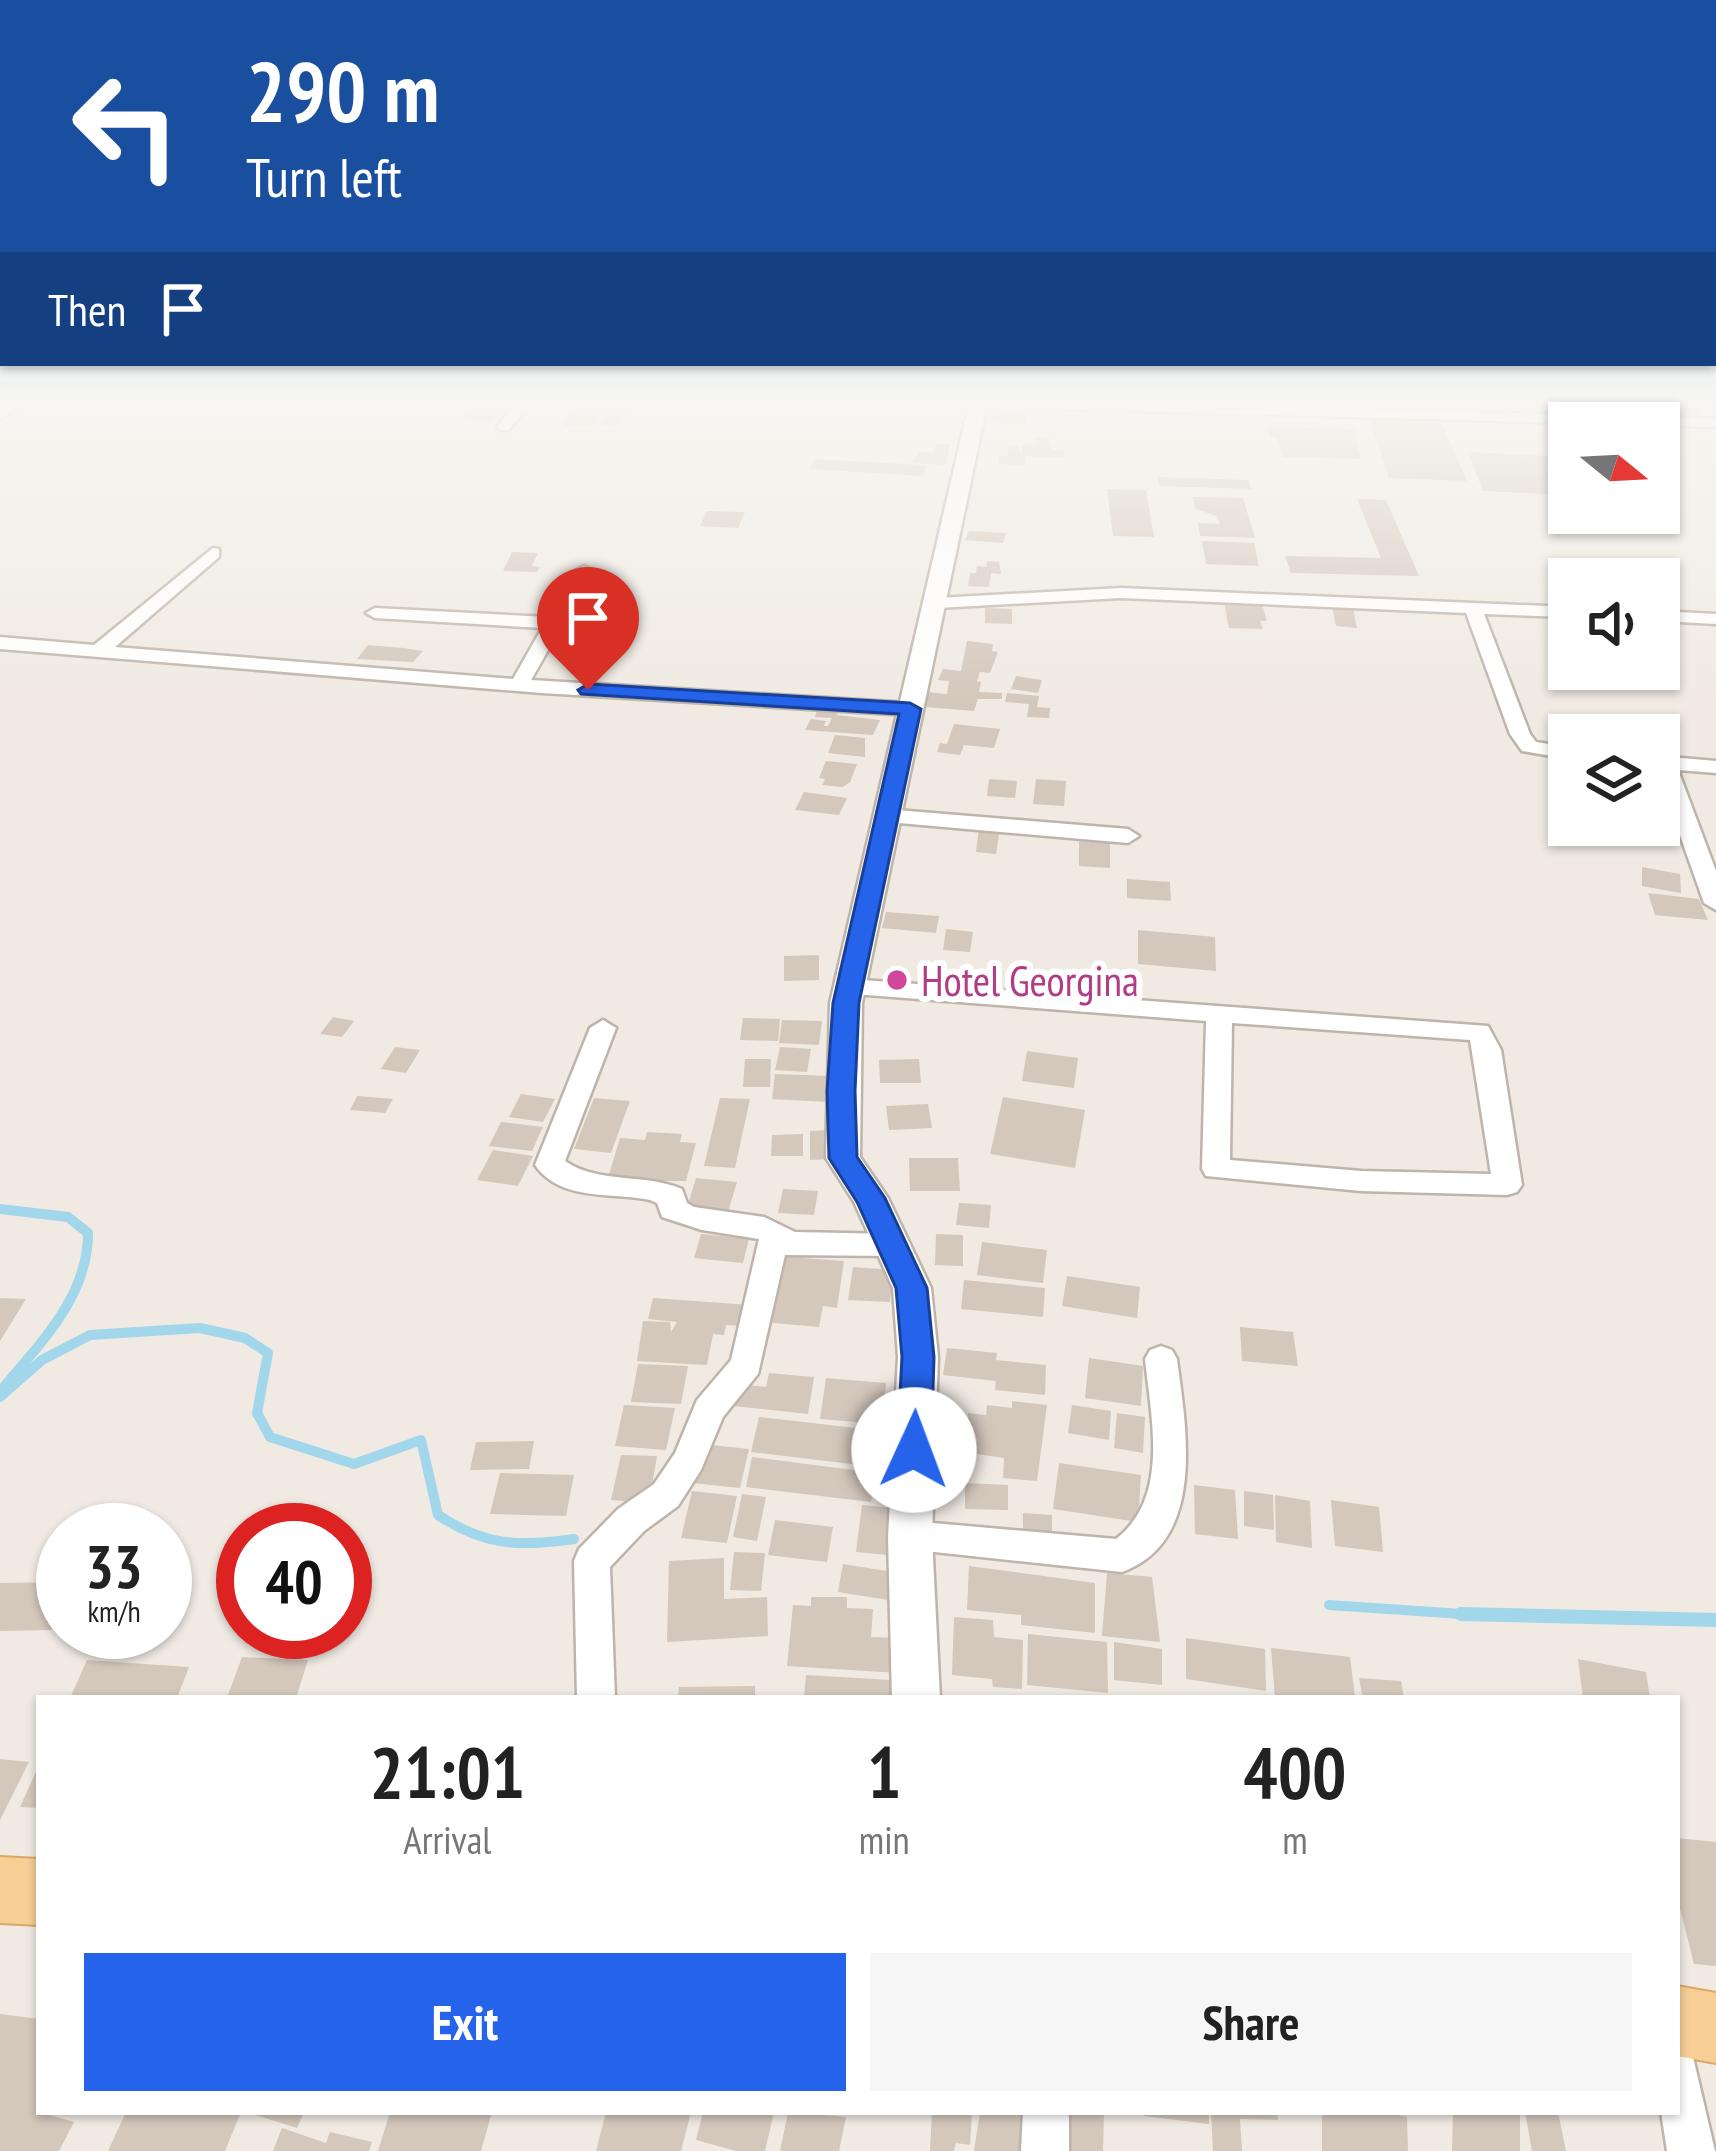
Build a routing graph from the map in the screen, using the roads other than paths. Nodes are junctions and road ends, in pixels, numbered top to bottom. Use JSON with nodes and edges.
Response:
{"nodes":[{"id":1,"x":957,"y":504,"type":"edge"},
{"id":2,"x":213,"y":553,"type":"dead end"},
{"id":3,"x":584,"y":571,"type":"dead end"},
{"id":4,"x":937,"y":603,"type":"junction"},
{"id":5,"x":1473,"y":608,"type":"junction"},
{"id":6,"x":1548,"y":611,"type":"edge"},
{"id":7,"x":375,"y":613,"type":"dead end"},
{"id":8,"x":1680,"y":617,"type":"edge"},
{"id":9,"x":1716,"y":619,"type":"edge"},
{"id":10,"x":555,"y":622,"type":"junction"},
{"id":11,"x":0,"y":643,"type":"edge"},
{"id":12,"x":97,"y":652,"type":"junction"},
{"id":13,"x":519,"y":685,"type":"junction"},
{"id":14,"x":910,"y":709,"type":"junction"},
{"id":15,"x":1548,"y":750,"type":"edge"},
{"id":16,"x":1680,"y":764,"type":"edge"},
{"id":17,"x":1716,"y":767,"type":"edge"},
{"id":18,"x":1680,"y":810,"type":"edge"},
{"id":19,"x":884,"y":817,"type":"junction"},
{"id":20,"x":1127,"y":836,"type":"dead end"},
{"id":21,"x":1716,"y":903,"type":"edge"},
{"id":22,"x":849,"y":987,"type":"junction"},
{"id":23,"x":1219,"y":1012,"type":"junction"},
{"id":24,"x":603,"y":1028,"type":"dead end"},
{"id":25,"x":789,"y":1244,"type":"junction"},
{"id":26,"x":894,"y":1245,"type":"junction"},
{"id":27,"x":1161,"y":1359,"type":"dead end"},
{"id":28,"x":910,"y":1537,"type":"junction"},
{"id":29,"x":596,"y":1695,"type":"edge"},
{"id":30,"x":916,"y":1695,"type":"edge"},
{"id":31,"x":0,"y":1890,"type":"edge"},
{"id":32,"x":36,"y":1892,"type":"edge"},
{"id":33,"x":1680,"y":2022,"type":"edge"},
{"id":34,"x":1716,"y":2028,"type":"edge"},
{"id":35,"x":1680,"y":2090,"type":"edge"},
{"id":36,"x":1046,"y":2115,"type":"edge"},
{"id":37,"x":1045,"y":2151,"type":"edge"},
{"id":38,"x":1691,"y":2151,"type":"edge"}],
"edges":[{"from":1,"to":4,"type":"street"},
{"from":2,"to":12,"type":"street"},
{"from":3,"to":10,"type":"street"},
{"from":4,"to":5,"type":"street"},
{"from":4,"to":14,"type":"street"},
{"from":5,"to":6,"type":"street"},
{"from":5,"to":15,"type":"street"},
{"from":7,"to":10,"type":"street"},
{"from":8,"to":9,"type":"street"},
{"from":10,"to":13,"type":"street"},
{"from":11,"to":12,"type":"street"},
{"from":12,"to":13,"type":"street"},
{"from":13,"to":14,"type":"street"},
{"from":14,"to":19,"type":"street"},
{"from":16,"to":17,"type":"street"},
{"from":18,"to":21,"type":"street"},
{"from":19,"to":20,"type":"street"},
{"from":19,"to":22,"type":"street"},
{"from":22,"to":23,"type":"street"},
{"from":22,"to":26,"type":"street"},
{"from":23,"to":23,"type":"street"},
{"from":24,"to":25,"type":"street"},
{"from":25,"to":26,"type":"street"},
{"from":25,"to":29,"type":"street"},
{"from":26,"to":28,"type":"street"},
{"from":27,"to":28,"type":"street"},
{"from":28,"to":30,"type":"street"},
{"from":31,"to":32,"type":"main road"},
{"from":33,"to":34,"type":"main road"},
{"from":35,"to":38,"type":"street"},
{"from":36,"to":37,"type":"street"}]}
